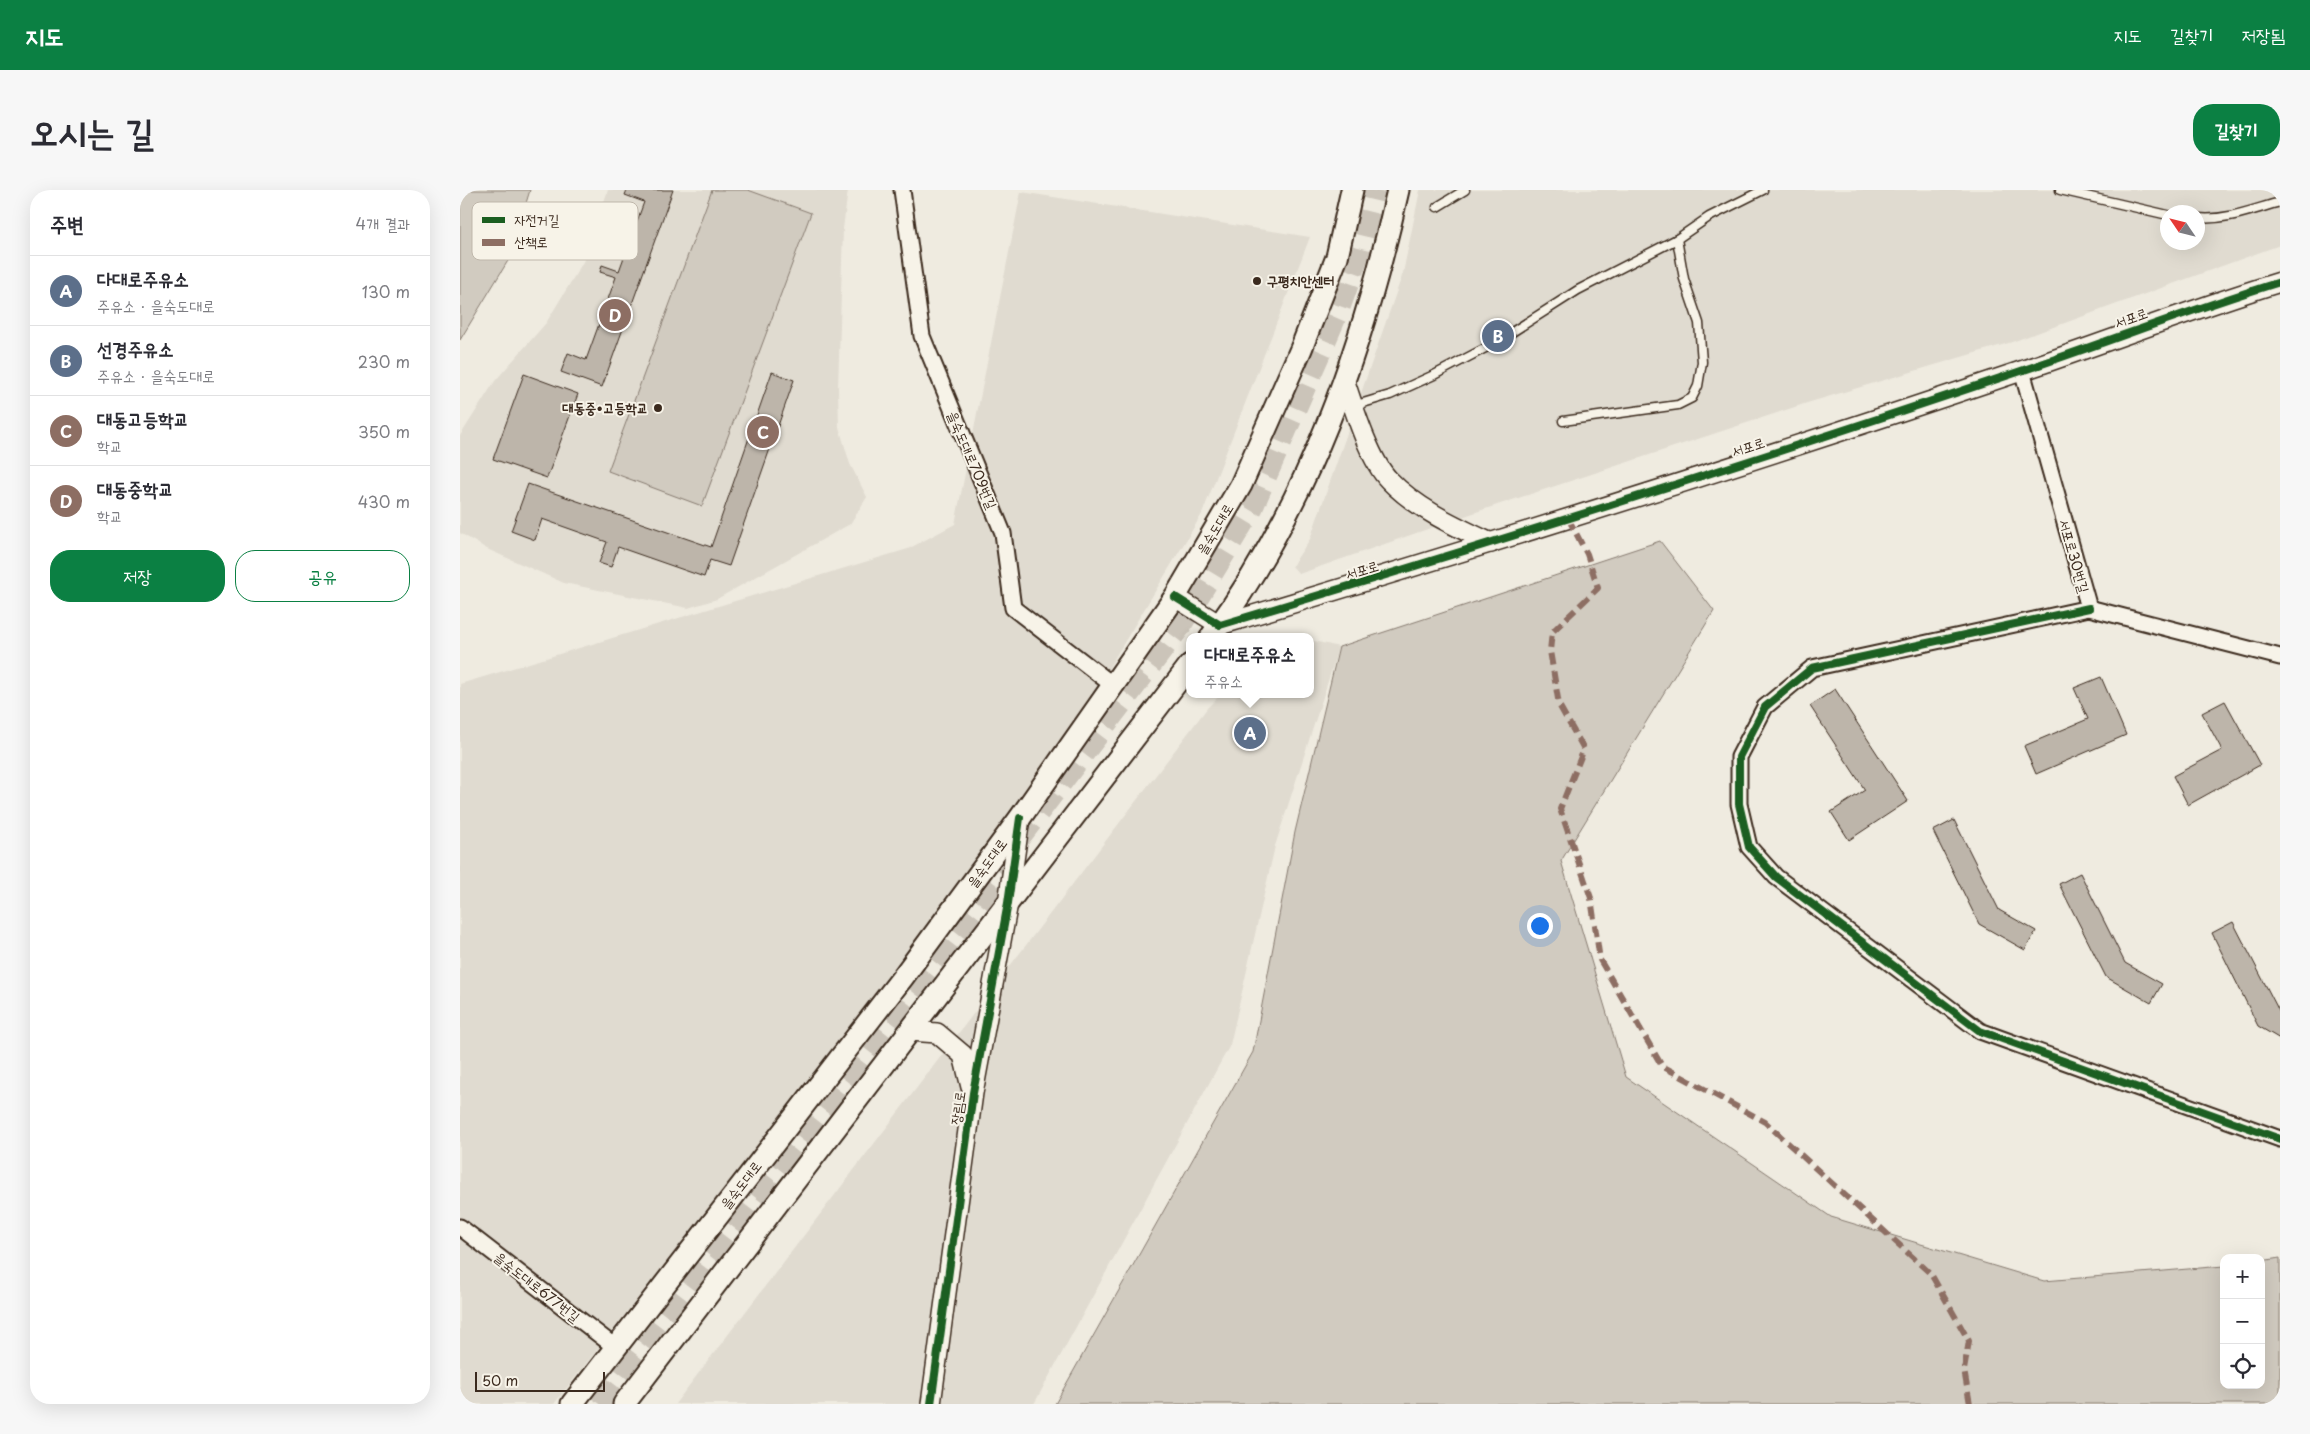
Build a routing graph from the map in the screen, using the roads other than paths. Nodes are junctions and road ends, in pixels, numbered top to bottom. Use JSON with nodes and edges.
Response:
{"nodes":[{"id":1,"x":902,"y":190,"type":"edge"},
{"id":2,"x":1352,"y":190,"type":"edge"},
{"id":3,"x":1398,"y":190,"type":"edge"},
{"id":4,"x":1465,"y":190,"type":"edge"},
{"id":5,"x":1763,"y":190,"type":"edge"},
{"id":6,"x":2060,"y":190,"type":"edge"},
{"id":7,"x":2280,"y":202,"type":"edge"},
{"id":8,"x":1437,"y":207,"type":"dead end"},
{"id":9,"x":2160,"y":213,"type":"edge"},
{"id":10,"x":2205,"y":219,"type":"edge"},
{"id":11,"x":1677,"y":239,"type":"junction"},
{"id":12,"x":2280,"y":282,"type":"edge"},
{"id":13,"x":2022,"y":371,"type":"junction"},
{"id":14,"x":1345,"y":382,"type":"junction"},
{"id":15,"x":1353,"y":406,"type":"junction"},
{"id":16,"x":1563,"y":421,"type":"dead end"},
{"id":17,"x":1491,"y":542,"type":"junction"},
{"id":18,"x":1175,"y":597,"type":"junction"},
{"id":19,"x":2089,"y":608,"type":"junction"},
{"id":20,"x":1215,"y":631,"type":"edge"},
{"id":21,"x":2280,"y":657,"type":"edge"},
{"id":22,"x":1186,"y":670,"type":"edge"},
{"id":23,"x":1114,"y":686,"type":"junction"},
{"id":24,"x":1020,"y":818,"type":"junction"},
{"id":25,"x":1008,"y":903,"type":"junction"},
{"id":26,"x":910,"y":1031,"type":"junction"},
{"id":27,"x":972,"y":1093,"type":"junction"},
{"id":28,"x":2280,"y":1139,"type":"edge"},
{"id":29,"x":460,"y":1227,"type":"edge"},
{"id":30,"x":615,"y":1348,"type":"junction"},
{"id":31,"x":572,"y":1404,"type":"edge"},
{"id":32,"x":624,"y":1404,"type":"edge"},
{"id":33,"x":931,"y":1404,"type":"edge"}],
"edges":[{"from":1,"to":23,"type":"street","name":"을숙도대로709번길"},
{"from":2,"to":18,"type":"main road","name":"을숙도대로"},
{"from":3,"to":14,"type":"main road"},
{"from":4,"to":8,"type":"lane"},
{"from":5,"to":11,"type":"lane"},
{"from":6,"to":9,"type":"lane"},
{"from":7,"to":10,"type":"lane"},
{"from":11,"to":15,"type":"lane"},
{"from":11,"to":16,"type":"lane"},
{"from":12,"to":13,"type":"street","name":"서포로"},
{"from":13,"to":17,"type":"street","name":"서포로"},
{"from":13,"to":19,"type":"street","name":"서포로30번길"},
{"from":14,"to":15,"type":"street"},
{"from":14,"to":20,"type":"main road"},
{"from":15,"to":17,"type":"street"},
{"from":17,"to":20,"type":"street","name":"서포로"},
{"from":18,"to":20,"type":"street"},
{"from":18,"to":23,"type":"main road","name":"을숙도대로"},
{"from":19,"to":21,"type":"street","name":"서포로30번길"},
{"from":19,"to":28,"type":"street"},
{"from":22,"to":25,"type":"main road"},
{"from":23,"to":24,"type":"main road","name":"을숙도대로"},
{"from":24,"to":25,"type":"street","name":"장림로"},
{"from":24,"to":30,"type":"main road","name":"을숙도대로"},
{"from":25,"to":26,"type":"main road"},
{"from":25,"to":27,"type":"street","name":"장림로"},
{"from":26,"to":27,"type":"street"},
{"from":26,"to":32,"type":"main road"},
{"from":27,"to":33,"type":"street","name":"장림로"},
{"from":29,"to":30,"type":"street","name":"을숙도대로677번길"},
{"from":30,"to":31,"type":"main road","name":"을숙도대로"}]}
